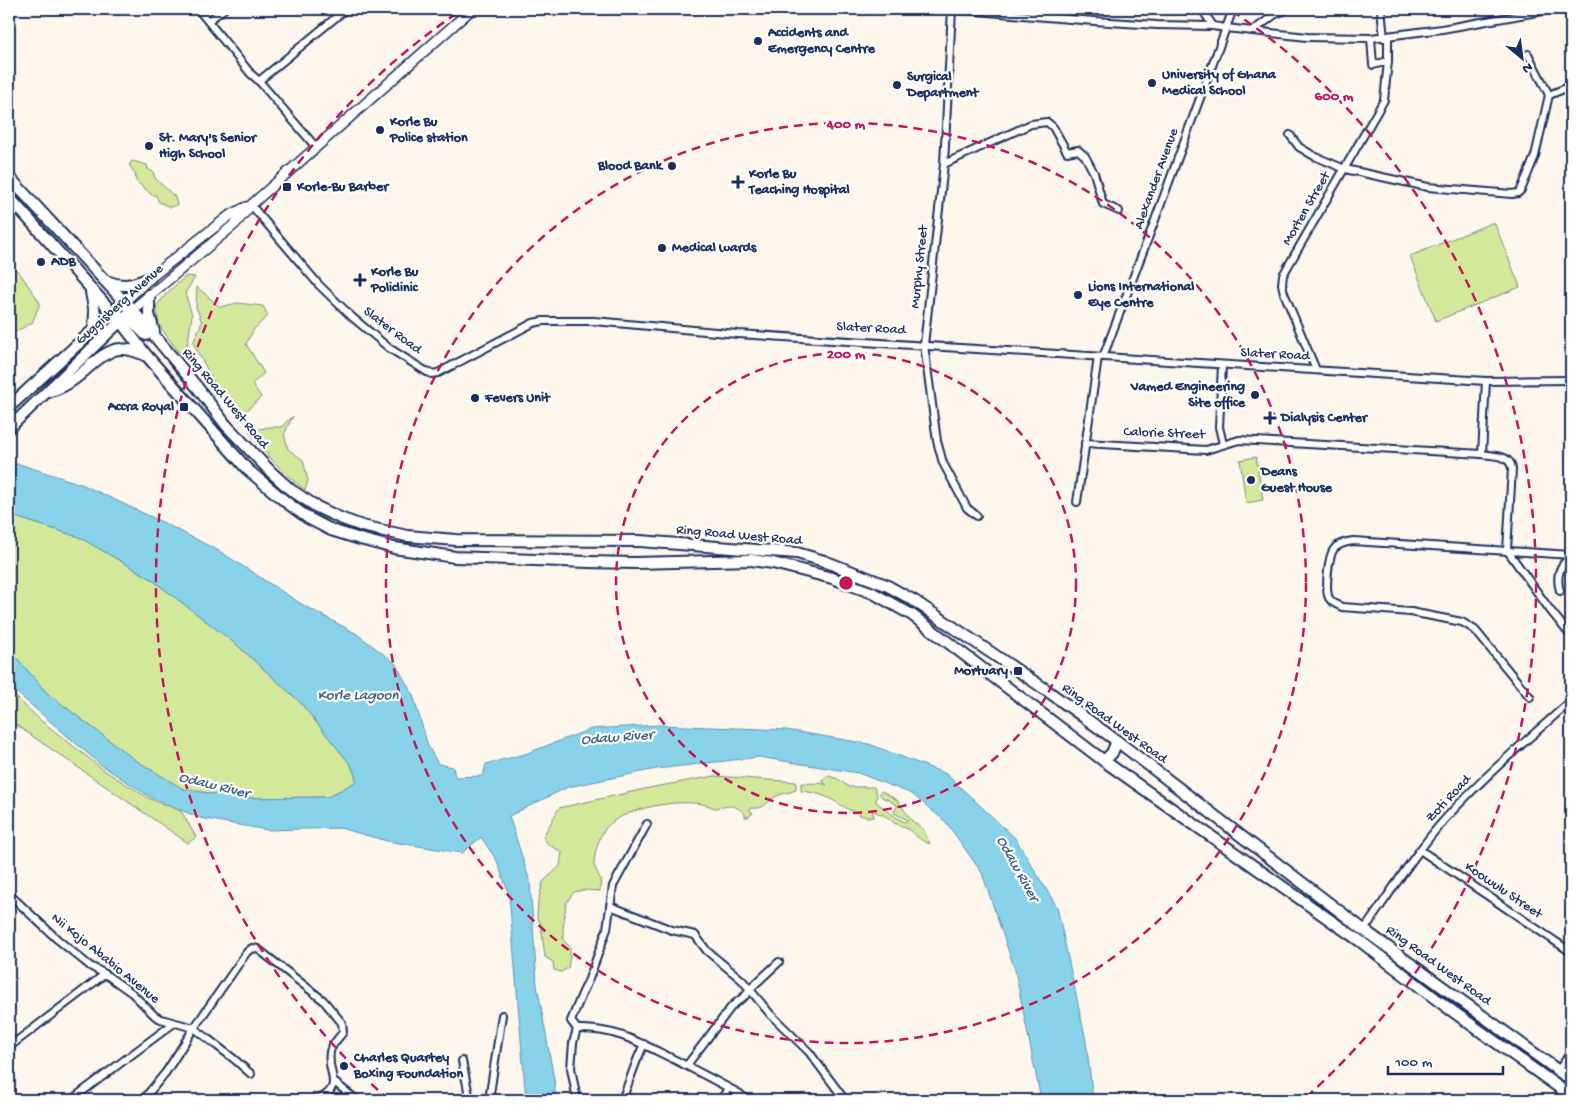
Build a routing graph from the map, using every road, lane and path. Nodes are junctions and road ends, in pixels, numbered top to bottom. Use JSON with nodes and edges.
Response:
{"nodes":[{"id":1,"x":198,"y":9,"type":"edge"},
{"id":2,"x":224,"y":9,"type":"edge"},
{"id":3,"x":346,"y":9,"type":"edge"},
{"id":4,"x":472,"y":9,"type":"edge"},
{"id":5,"x":952,"y":9,"type":"edge"},
{"id":6,"x":1202,"y":9,"type":"edge"},
{"id":7,"x":1234,"y":9,"type":"edge"},
{"id":8,"x":1288,"y":9,"type":"edge"},
{"id":9,"x":1381,"y":9,"type":"edge"},
{"id":10,"x":1554,"y":9,"type":"edge"},
{"id":11,"x":1516,"y":12,"type":"edge"},
{"id":12,"x":208,"y":21,"type":"junction"},
{"id":13,"x":1213,"y":26,"type":"junction"},
{"id":14,"x":1226,"y":28,"type":"junction"},
{"id":15,"x":1253,"y":31,"type":"junction"},
{"id":16,"x":1386,"y":37,"type":"junction"},
{"id":17,"x":1371,"y":38,"type":"junction"},
{"id":18,"x":1528,"y":54,"type":"dead end"},
{"id":19,"x":1388,"y":61,"type":"junction"},
{"id":20,"x":259,"y":81,"type":"junction"},
{"id":21,"x":1571,"y":86,"type":"edge"},
{"id":22,"x":1549,"y":95,"type":"junction"},
{"id":23,"x":1290,"y":135,"type":"dead end"},
{"id":24,"x":315,"y":146,"type":"junction"},
{"id":25,"x":944,"y":164,"type":"junction"},
{"id":26,"x":1345,"y":169,"type":"junction"},
{"id":27,"x":9,"y":176,"type":"edge"},
{"id":28,"x":9,"y":198,"type":"edge"},
{"id":29,"x":251,"y":205,"type":"junction"},
{"id":30,"x":1119,"y":211,"type":"dead end"},
{"id":31,"x":150,"y":278,"type":"junction"},
{"id":32,"x":105,"y":281,"type":"junction"},
{"id":33,"x":90,"y":289,"type":"junction"},
{"id":34,"x":149,"y":295,"type":"junction"},
{"id":35,"x":124,"y":302,"type":"junction"},
{"id":36,"x":111,"y":313,"type":"junction"},
{"id":37,"x":125,"y":316,"type":"junction"},
{"id":38,"x":94,"y":328,"type":"junction"},
{"id":39,"x":156,"y":337,"type":"junction"},
{"id":40,"x":924,"y":345,"type":"junction"},
{"id":41,"x":147,"y":356,"type":"junction"},
{"id":42,"x":1100,"y":357,"type":"junction"},
{"id":43,"x":1222,"y":365,"type":"junction"},
{"id":44,"x":1316,"y":370,"type":"junction"},
{"id":45,"x":1571,"y":380,"type":"edge"},
{"id":46,"x":1486,"y":381,"type":"junction"},
{"id":47,"x":9,"y":407,"type":"edge"},
{"id":48,"x":27,"y":411,"type":"junction"},
{"id":49,"x":226,"y":425,"type":"junction"},
{"id":50,"x":9,"y":428,"type":"edge"},
{"id":51,"x":1085,"y":443,"type":"junction"},
{"id":52,"x":1223,"y":444,"type":"junction"},
{"id":53,"x":1482,"y":454,"type":"junction"},
{"id":54,"x":1077,"y":502,"type":"dead end"},
{"id":55,"x":977,"y":516,"type":"dead end"},
{"id":56,"x":1507,"y":550,"type":"junction"},
{"id":57,"x":1571,"y":556,"type":"edge"},
{"id":58,"x":1560,"y":591,"type":"dead end"},
{"id":59,"x":1571,"y":636,"type":"edge"},
{"id":60,"x":1530,"y":697,"type":"dead end"},
{"id":61,"x":1571,"y":701,"type":"edge"},
{"id":62,"x":1117,"y":742,"type":"junction"},
{"id":63,"x":1104,"y":761,"type":"junction"},
{"id":64,"x":647,"y":824,"type":"dead end"},
{"id":65,"x":1420,"y":850,"type":"junction"},
{"id":66,"x":9,"y":894,"type":"edge"},
{"id":67,"x":613,"y":907,"type":"junction"},
{"id":68,"x":1364,"y":930,"type":"junction"},
{"id":69,"x":1571,"y":952,"type":"edge"},
{"id":70,"x":779,"y":962,"type":"dead end"},
{"id":71,"x":105,"y":974,"type":"junction"},
{"id":72,"x":750,"y":989,"type":"junction"},
{"id":73,"x":502,"y":1015,"type":"dead end"},
{"id":74,"x":174,"y":1023,"type":"junction"},
{"id":75,"x":194,"y":1028,"type":"junction"},
{"id":76,"x":577,"y":1029,"type":"junction"},
{"id":77,"x":644,"y":1044,"type":"junction"},
{"id":78,"x":9,"y":1047,"type":"edge"},
{"id":79,"x":1571,"y":1052,"type":"edge"},
{"id":80,"x":462,"y":1061,"type":"dead end"},
{"id":81,"x":687,"y":1065,"type":"junction"},
{"id":82,"x":1558,"y":1071,"type":"junction"},
{"id":83,"x":251,"y":1074,"type":"dead end"},
{"id":84,"x":1571,"y":1080,"type":"edge"},
{"id":85,"x":334,"y":1082,"type":"junction"},
{"id":86,"x":728,"y":1088,"type":"junction"},
{"id":87,"x":1571,"y":1096,"type":"edge"},
{"id":88,"x":9,"y":1098,"type":"edge"},
{"id":89,"x":12,"y":1100,"type":"edge"},
{"id":90,"x":71,"y":1100,"type":"edge"},
{"id":91,"x":143,"y":1100,"type":"edge"},
{"id":92,"x":316,"y":1100,"type":"edge"},
{"id":93,"x":357,"y":1100,"type":"edge"},
{"id":94,"x":470,"y":1100,"type":"edge"},
{"id":95,"x":489,"y":1100,"type":"edge"},
{"id":96,"x":577,"y":1100,"type":"edge"},
{"id":97,"x":622,"y":1100,"type":"edge"},
{"id":98,"x":721,"y":1100,"type":"edge"},
{"id":99,"x":747,"y":1100,"type":"edge"},
{"id":100,"x":845,"y":1100,"type":"edge"}],
"edges":[{"from":1,"to":12,"type":"street"},
{"from":2,"to":12,"type":"street"},
{"from":3,"to":20,"type":"street"},
{"from":4,"to":24,"type":"main road","name":"Guggisberg Avenue"},
{"from":5,"to":13,"type":"street"},
{"from":5,"to":25,"type":"street","name":"Murphy Street"},
{"from":6,"to":13,"type":"street"},
{"from":7,"to":14,"type":"street","name":"Alexander Avenue"},
{"from":8,"to":15,"type":"street"},
{"from":9,"to":16,"type":"street","name":"Morten Street"},
{"from":10,"to":11,"type":"street"},
{"from":11,"to":16,"type":"street"},
{"from":12,"to":20,"type":"street"},
{"from":13,"to":14,"type":"street"},
{"from":14,"to":15,"type":"street"},
{"from":14,"to":42,"type":"street","name":"Alexander Avenue"},
{"from":15,"to":17,"type":"street"},
{"from":16,"to":17,"type":"street"},
{"from":16,"to":19,"type":"street","name":"Morten Street"},
{"from":17,"to":19,"type":"street"},
{"from":18,"to":22,"type":"street"},
{"from":19,"to":26,"type":"street","name":"Morten Street"},
{"from":20,"to":24,"type":"street"},
{"from":21,"to":22,"type":"street"},
{"from":22,"to":26,"type":"street"},
{"from":23,"to":26,"type":"street"},
{"from":24,"to":29,"type":"main road","name":"Guggisberg Avenue"},
{"from":25,"to":30,"type":"street"},
{"from":25,"to":40,"type":"street","name":"Murphy Street"},
{"from":26,"to":44,"type":"street","name":"Morten Street"},
{"from":27,"to":32,"type":"main road","name":"Ring Road West Road"},
{"from":28,"to":33,"type":"main road"},
{"from":29,"to":31,"type":"main road","name":"Guggisberg Avenue"},
{"from":29,"to":34,"type":"main road","name":"Guggisberg Avenue"},
{"from":29,"to":40,"type":"street","name":"Slater Road"},
{"from":31,"to":32,"type":"main road"},
{"from":31,"to":35,"type":"main road","name":"Guggisberg Avenue"},
{"from":32,"to":35,"type":"main road","name":"Ring Road West Road"},
{"from":33,"to":36,"type":"main road"},
{"from":33,"to":38,"type":"main road"},
{"from":34,"to":37,"type":"main road","name":"Guggisberg Avenue"},
{"from":34,"to":39,"type":"main road"},
{"from":35,"to":36,"type":"main road","name":"Guggisberg Avenue"},
{"from":35,"to":37,"type":"main road","name":"Ring Road West Road"},
{"from":36,"to":37,"type":"main road"},
{"from":36,"to":38,"type":"main road","name":"Guggisberg Avenue"},
{"from":37,"to":39,"type":"main road","name":"Ring Road West Road"},
{"from":37,"to":41,"type":"main road","name":"Ring Road West Road"},
{"from":37,"to":48,"type":"main road","name":"Guggisberg Avenue"},
{"from":37,"to":49,"type":"main road"},
{"from":38,"to":47,"type":"main road","name":"Guggisberg Avenue"},
{"from":39,"to":49,"type":"main road","name":"Ring Road West Road"},
{"from":40,"to":42,"type":"street","name":"Slater Road"},
{"from":40,"to":55,"type":"street","name":"Murphy Street"},
{"from":41,"to":48,"type":"main road"},
{"from":41,"to":63,"type":"main road","name":"Ring Road West Road"},
{"from":42,"to":43,"type":"street","name":"Slater Road"},
{"from":42,"to":51,"type":"street","name":"Alexander Avenue"},
{"from":43,"to":44,"type":"street","name":"Slater Road"},
{"from":43,"to":52,"type":"street"},
{"from":44,"to":46,"type":"street","name":"Slater Road"},
{"from":45,"to":46,"type":"street","name":"Slater Road"},
{"from":46,"to":53,"type":"street"},
{"from":48,"to":50,"type":"main road","name":"Guggisberg Avenue"},
{"from":49,"to":62,"type":"main road","name":"Ring Road West Road"},
{"from":51,"to":52,"type":"street","name":"Calorie Street"},
{"from":51,"to":54,"type":"street","name":"Alexander Avenue"},
{"from":52,"to":53,"type":"street","name":"Calorie Street"},
{"from":53,"to":56,"type":"street","name":"Calorie Street"},
{"from":56,"to":57,"type":"street"},
{"from":56,"to":59,"type":"street"},
{"from":56,"to":60,"type":"street"},
{"from":57,"to":58,"type":"street"},
{"from":61,"to":65,"type":"street","name":"Zoti Road"},
{"from":62,"to":63,"type":"main road"},
{"from":62,"to":68,"type":"main road","name":"Ring Road West Road"},
{"from":63,"to":87,"type":"main road","name":"Ring Road West Road"},
{"from":64,"to":67,"type":"street"},
{"from":65,"to":68,"type":"street","name":"Zoti Road"},
{"from":65,"to":69,"type":"street","name":"Koowulu Street"},
{"from":66,"to":71,"type":"street","name":"Nii Kojo Ababio Avenue"},
{"from":67,"to":72,"type":"street"},
{"from":67,"to":76,"type":"street"},
{"from":68,"to":82,"type":"main road","name":"Ring Road West Road"},
{"from":70,"to":72,"type":"street"},
{"from":71,"to":74,"type":"street","name":"Nii Kojo Ababio Avenue"},
{"from":71,"to":78,"type":"street"},
{"from":72,"to":81,"type":"street"},
{"from":72,"to":100,"type":"street"},
{"from":73,"to":95,"type":"street"},
{"from":74,"to":75,"type":"street","name":"Nii Kojo Ababio Avenue"},
{"from":74,"to":90,"type":"street"},
{"from":75,"to":83,"type":"street"},
{"from":75,"to":85,"type":"street"},
{"from":75,"to":91,"type":"street"},
{"from":76,"to":77,"type":"street"},
{"from":76,"to":96,"type":"street"},
{"from":77,"to":81,"type":"street"},
{"from":77,"to":97,"type":"street"},
{"from":79,"to":82,"type":"street"},
{"from":80,"to":94,"type":"street"},
{"from":81,"to":86,"type":"street"},
{"from":82,"to":84,"type":"main road","name":"Ring Road West Road"},
{"from":85,"to":92,"type":"street"},
{"from":85,"to":93,"type":"street"},
{"from":86,"to":98,"type":"street"},
{"from":86,"to":99,"type":"street"},
{"from":88,"to":89,"type":"street"}]}
